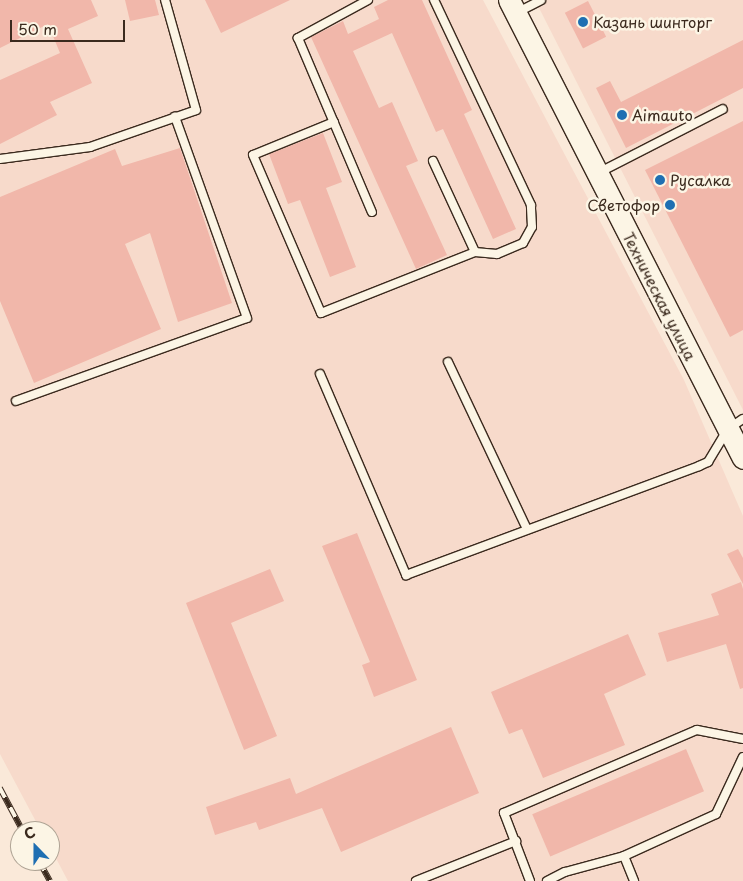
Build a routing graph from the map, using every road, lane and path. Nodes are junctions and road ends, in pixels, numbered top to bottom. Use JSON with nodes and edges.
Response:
{"nodes":[{"id":1,"x":165,"y":0,"type":"edge"},
{"id":2,"x":368,"y":0,"type":"edge"},
{"id":3,"x":434,"y":0,"type":"edge"},
{"id":4,"x":541,"y":0,"type":"edge"},
{"id":5,"x":512,"y":7,"type":"edge"},
{"id":6,"x":724,"y":110,"type":"dead end"},
{"id":7,"x":175,"y":117,"type":"junction"},
{"id":8,"x":334,"y":122,"type":"junction"},
{"id":9,"x":0,"y":159,"type":"edge"},
{"id":10,"x":433,"y":161,"type":"dead end"},
{"id":11,"x":598,"y":173,"type":"junction"},
{"id":12,"x":372,"y":212,"type":"dead end"},
{"id":13,"x":475,"y":252,"type":"junction"},
{"id":14,"x":448,"y":362,"type":"dead end"},
{"id":15,"x":320,"y":374,"type":"dead end"},
{"id":16,"x":16,"y":401,"type":"dead end"},
{"id":17,"x":735,"y":424,"type":"edge"},
{"id":18,"x":743,"y":458,"type":"edge"},
{"id":19,"x":527,"y":529,"type":"junction"},
{"id":20,"x":743,"y":739,"type":"edge"},
{"id":21,"x":743,"y":757,"type":"edge"},
{"id":22,"x":516,"y":841,"type":"junction"},
{"id":23,"x":624,"y":856,"type":"junction"},
{"id":24,"x":416,"y":881,"type":"edge"},
{"id":25,"x":530,"y":881,"type":"edge"},
{"id":26,"x":547,"y":881,"type":"edge"},
{"id":27,"x":634,"y":881,"type":"edge"}],
"edges":[{"from":1,"to":7,"type":"lane"},
{"from":2,"to":8,"type":"lane"},
{"from":3,"to":13,"type":"lane"},
{"from":4,"to":5,"type":"lane"},
{"from":5,"to":11,"type":"main road","name":"Техническая улица"},
{"from":6,"to":11,"type":"lane"},
{"from":7,"to":9,"type":"lane"},
{"from":7,"to":16,"type":"lane"},
{"from":8,"to":12,"type":"lane"},
{"from":8,"to":13,"type":"lane"},
{"from":10,"to":13,"type":"lane"},
{"from":11,"to":17,"type":"main road","name":"Техническая улица"},
{"from":14,"to":19,"type":"lane"},
{"from":15,"to":19,"type":"lane"},
{"from":17,"to":18,"type":"main road","name":"Техническая улица"},
{"from":17,"to":19,"type":"lane"},
{"from":20,"to":22,"type":"lane"},
{"from":21,"to":23,"type":"lane"},
{"from":22,"to":24,"type":"lane"},
{"from":22,"to":25,"type":"lane"},
{"from":23,"to":26,"type":"lane"},
{"from":23,"to":27,"type":"lane"}]}
